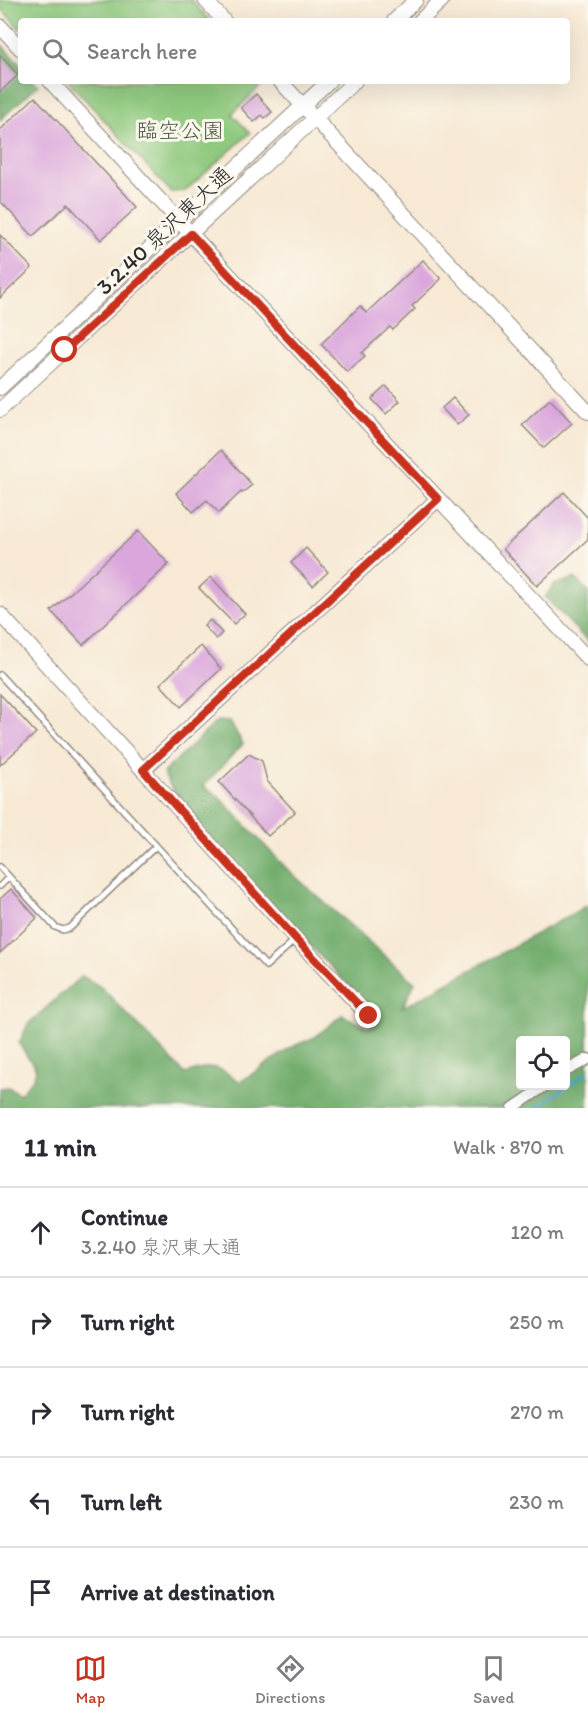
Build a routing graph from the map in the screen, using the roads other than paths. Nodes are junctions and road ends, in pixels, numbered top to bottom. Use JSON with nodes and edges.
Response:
{"nodes":[{"id":1,"x":205,"y":0,"type":"edge"},
{"id":2,"x":416,"y":0,"type":"edge"},
{"id":3,"x":442,"y":0,"type":"edge"},
{"id":4,"x":221,"y":18,"type":"edge"},
{"id":5,"x":397,"y":18,"type":"edge"},
{"id":6,"x":423,"y":18,"type":"edge"},
{"id":7,"x":0,"y":26,"type":"edge"},
{"id":8,"x":18,"y":46,"type":"edge"},
{"id":9,"x":53,"y":84,"type":"edge"},
{"id":10,"x":283,"y":84,"type":"edge"},
{"id":11,"x":326,"y":84,"type":"edge"},
{"id":12,"x":352,"y":84,"type":"edge"},
{"id":13,"x":303,"y":106,"type":"junction"},
{"id":14,"x":315,"y":118,"type":"junction"},
{"id":15,"x":179,"y":221,"type":"junction"},
{"id":16,"x":191,"y":234,"type":"junction"},
{"id":17,"x":0,"y":388,"type":"edge"},
{"id":18,"x":0,"y":410,"type":"edge"},
{"id":19,"x":588,"y":412,"type":"edge"},
{"id":20,"x":438,"y":499,"type":"junction"},
{"id":21,"x":0,"y":614,"type":"edge"},
{"id":22,"x":588,"y":659,"type":"edge"},
{"id":23,"x":0,"y":675,"type":"edge"},
{"id":24,"x":143,"y":770,"type":"junction"},
{"id":25,"x":156,"y":846,"type":"junction"},
{"id":26,"x":0,"y":867,"type":"edge"},
{"id":27,"x":9,"y":877,"type":"junction"},
{"id":28,"x":0,"y":886,"type":"edge"},
{"id":29,"x":296,"y":939,"type":"junction"},
{"id":30,"x":369,"y":1016,"type":"dead end"},
{"id":31,"x":588,"y":1059,"type":"edge"},
{"id":32,"x":570,"y":1069,"type":"edge"},
{"id":33,"x":539,"y":1090,"type":"edge"},
{"id":34,"x":513,"y":1108,"type":"edge"}],
"edges":[{"from":1,"to":4,"type":"street"},
{"from":2,"to":5,"type":"street"},
{"from":3,"to":6,"type":"street"},
{"from":7,"to":8,"type":"street"},
{"from":9,"to":15,"type":"street"},
{"from":10,"to":13,"type":"street"},
{"from":11,"to":13,"type":"street","name":"3.2.40 泉沢東大通"},
{"from":12,"to":14,"type":"street","name":"3.2.40 泉沢東大通"},
{"from":13,"to":14,"type":"street"},
{"from":13,"to":15,"type":"street","name":"3.2.40 泉沢東大通"},
{"from":14,"to":16,"type":"street","name":"3.2.40 泉沢東大通"},
{"from":14,"to":19,"type":"street"},
{"from":15,"to":16,"type":"street"},
{"from":15,"to":17,"type":"street","name":"3.2.40 泉沢東大通"},
{"from":16,"to":18,"type":"street","name":"3.2.40 泉沢東大通"},
{"from":16,"to":20,"type":"street"},
{"from":20,"to":22,"type":"street"},
{"from":20,"to":24,"type":"street"},
{"from":21,"to":24,"type":"street"},
{"from":23,"to":25,"type":"lane"},
{"from":24,"to":29,"type":"street"},
{"from":25,"to":27,"type":"lane"},
{"from":25,"to":29,"type":"lane"},
{"from":26,"to":27,"type":"lane"},
{"from":27,"to":28,"type":"lane"},
{"from":29,"to":30,"type":"street"},
{"from":31,"to":32,"type":"street"},
{"from":33,"to":34,"type":"street"}]}
